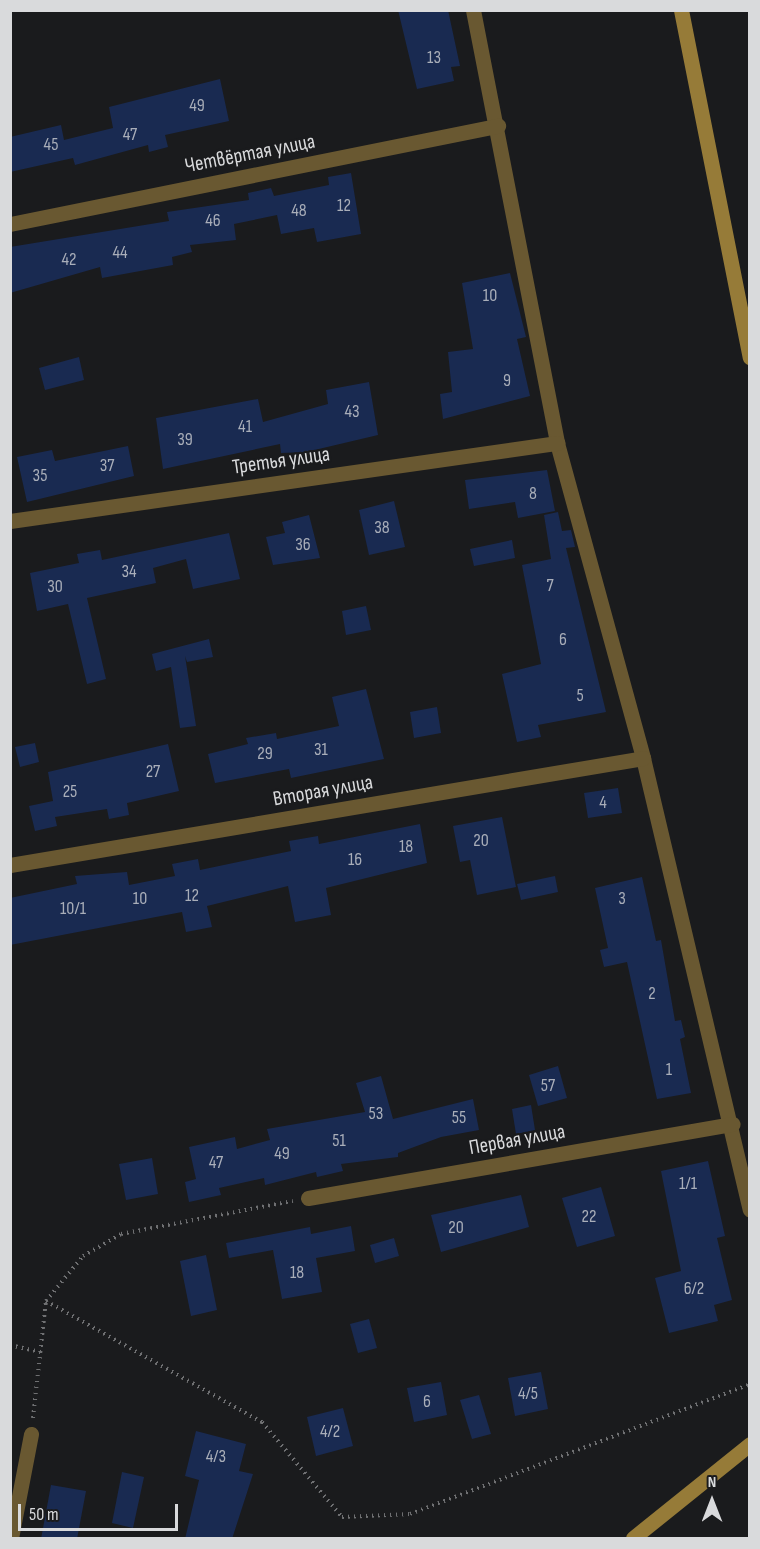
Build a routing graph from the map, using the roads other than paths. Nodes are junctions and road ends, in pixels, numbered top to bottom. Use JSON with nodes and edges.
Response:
{"nodes":[{"id":1,"x":473,"y":10,"type":"edge"},
{"id":2,"x":681,"y":10,"type":"edge"},
{"id":3,"x":498,"y":126,"type":"junction"},
{"id":4,"x":10,"y":224,"type":"edge"},
{"id":5,"x":750,"y":357,"type":"edge"},
{"id":6,"x":557,"y":443,"type":"junction"},
{"id":7,"x":10,"y":521,"type":"edge"},
{"id":8,"x":643,"y":758,"type":"junction"},
{"id":9,"x":10,"y":865,"type":"edge"},
{"id":10,"x":733,"y":1124,"type":"junction"},
{"id":11,"x":308,"y":1198,"type":"road end"},
{"id":12,"x":750,"y":1209,"type":"edge"},
{"id":13,"x":31,"y":1434,"type":"road end"},
{"id":14,"x":750,"y":1444,"type":"edge"},
{"id":15,"x":11,"y":1539,"type":"edge"},
{"id":16,"x":633,"y":1539,"type":"edge"}],
"edges":[{"from":1,"to":3,"type":"street"},
{"from":2,"to":5,"type":"main road"},
{"from":3,"to":4,"type":"street","name":"Четвёртая улица"},
{"from":3,"to":6,"type":"street"},
{"from":6,"to":7,"type":"street","name":"Третья улица"},
{"from":6,"to":8,"type":"street"},
{"from":8,"to":9,"type":"street","name":"Вторая улица"},
{"from":8,"to":10,"type":"street"},
{"from":10,"to":11,"type":"street","name":"Первая улица"},
{"from":10,"to":12,"type":"street"},
{"from":13,"to":15,"type":"street"},
{"from":14,"to":16,"type":"main road"}]}
